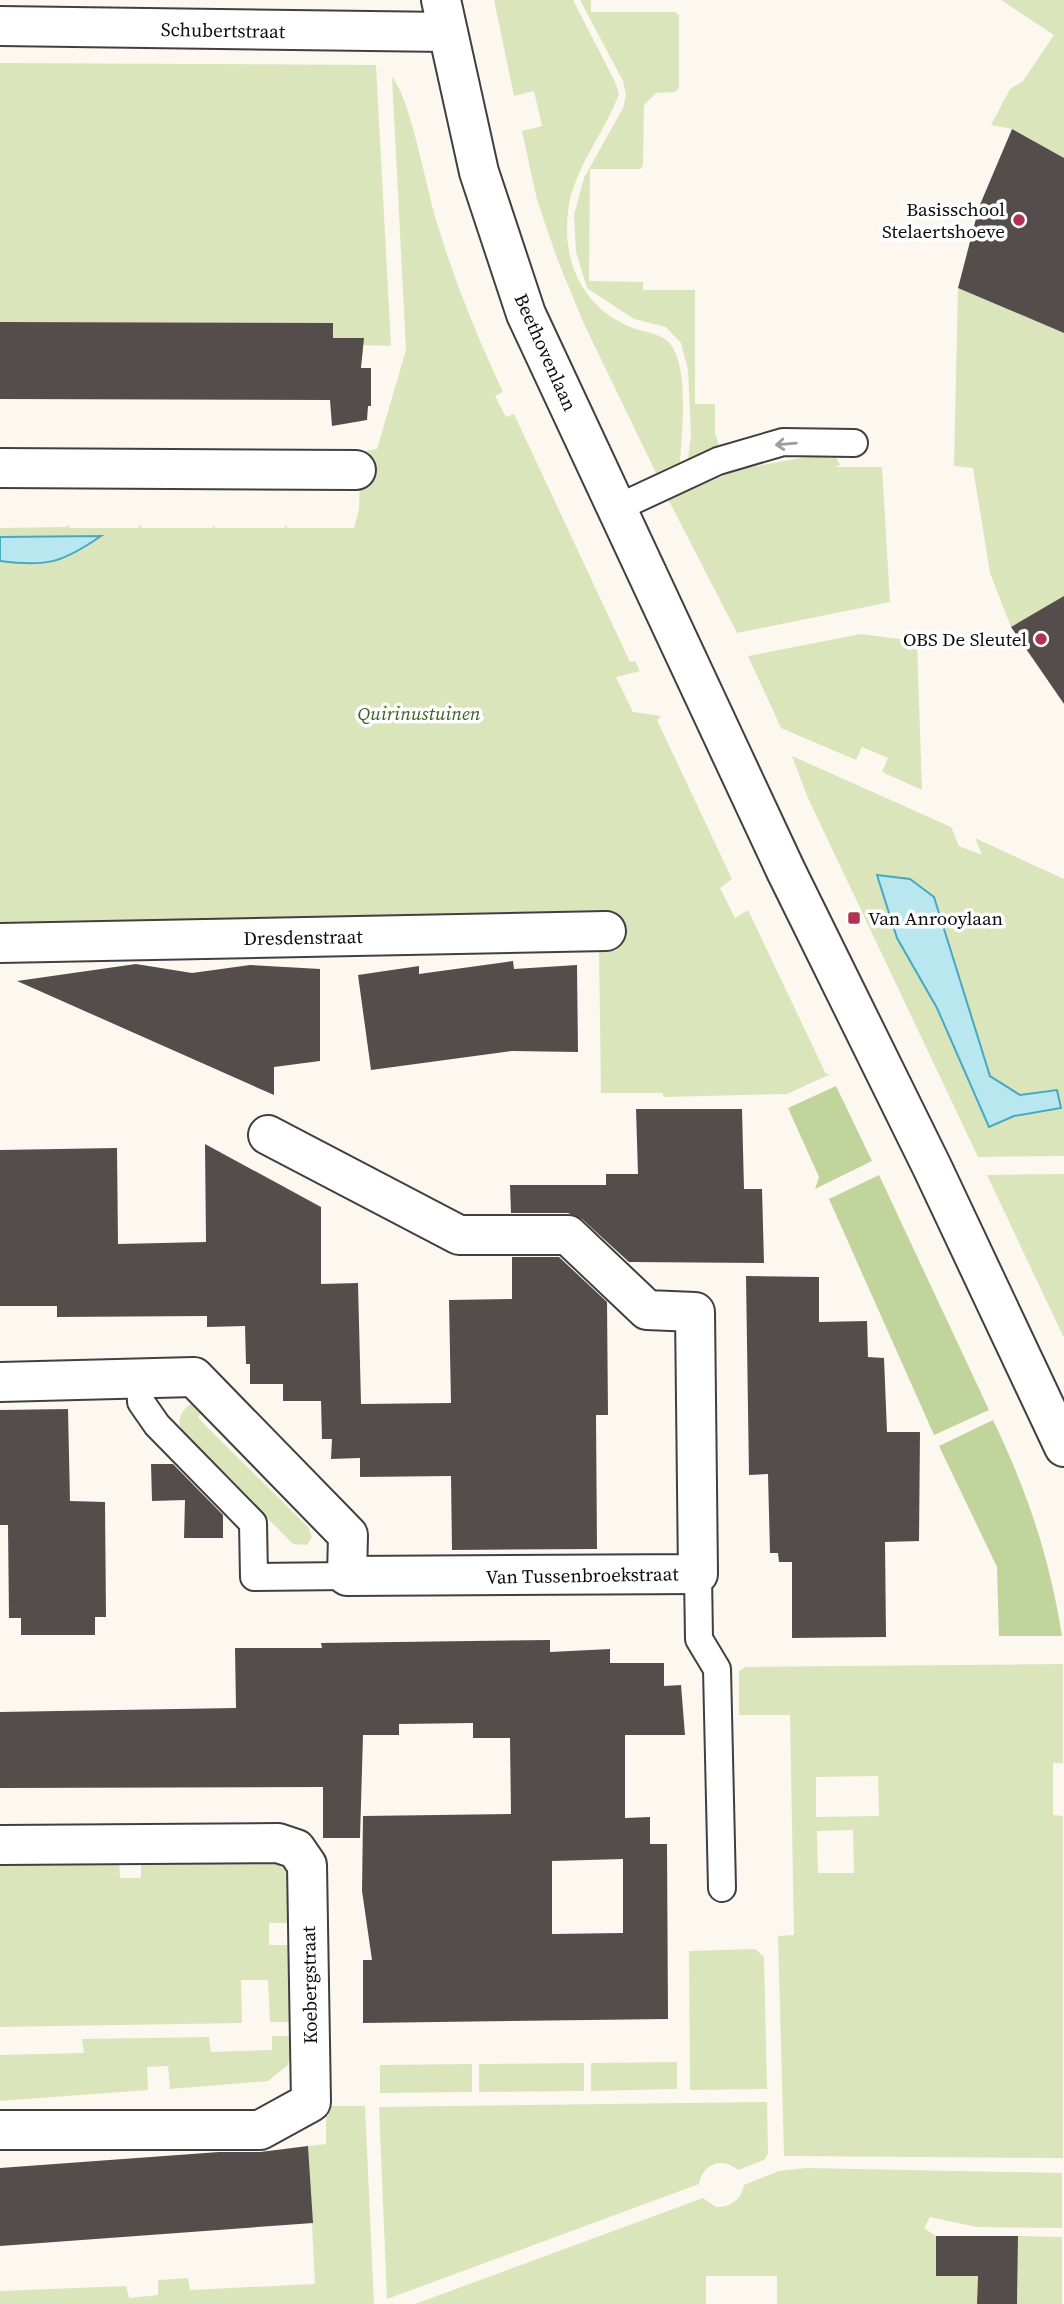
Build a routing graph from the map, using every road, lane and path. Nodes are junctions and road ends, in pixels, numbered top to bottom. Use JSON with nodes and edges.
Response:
{"nodes":[{"id":1,"x":444,"y":16,"type":"edge"},
{"id":2,"x":0,"y":26,"type":"edge"},
{"id":3,"x":854,"y":443,"type":"dead end"},
{"id":4,"x":0,"y":468,"type":"edge"},
{"id":5,"x":356,"y":470,"type":"dead end"},
{"id":6,"x":617,"y":508,"type":"junction"},
{"id":7,"x":606,"y":931,"type":"dead end"},
{"id":8,"x":0,"y":943,"type":"edge"},
{"id":9,"x":268,"y":1135,"type":"dead end"},
{"id":10,"x":140,"y":1378,"type":"junction"},
{"id":11,"x":0,"y":1382,"type":"edge"},
{"id":12,"x":1064,"y":1447,"type":"edge"},
{"id":13,"x":698,"y":1574,"type":"junction"},
{"id":14,"x":347,"y":1576,"type":"junction"},
{"id":15,"x":0,"y":1845,"type":"edge"},
{"id":16,"x":722,"y":1888,"type":"dead end"},
{"id":17,"x":0,"y":2130,"type":"edge"}],
"edges":[{"from":1,"to":2,"type":"street","name":"Schubertstraat"},
{"from":1,"to":6,"type":"street","name":"Beethovenlaan"},
{"from":3,"to":6,"type":"lane","one_way":true},
{"from":4,"to":5,"type":"street"},
{"from":6,"to":12,"type":"street","name":"Beethovenlaan"},
{"from":7,"to":8,"type":"street","name":"Dresdenstraat"},
{"from":9,"to":13,"type":"street","name":"Van Tussenbroekstraat"},
{"from":10,"to":11,"type":"street"},
{"from":10,"to":14,"type":"street"},
{"from":10,"to":14,"type":"lane"},
{"from":13,"to":14,"type":"street","name":"Van Tussenbroekstraat"},
{"from":13,"to":16,"type":"lane"},
{"from":15,"to":17,"type":"street","name":"Koebergstraat"}]}
